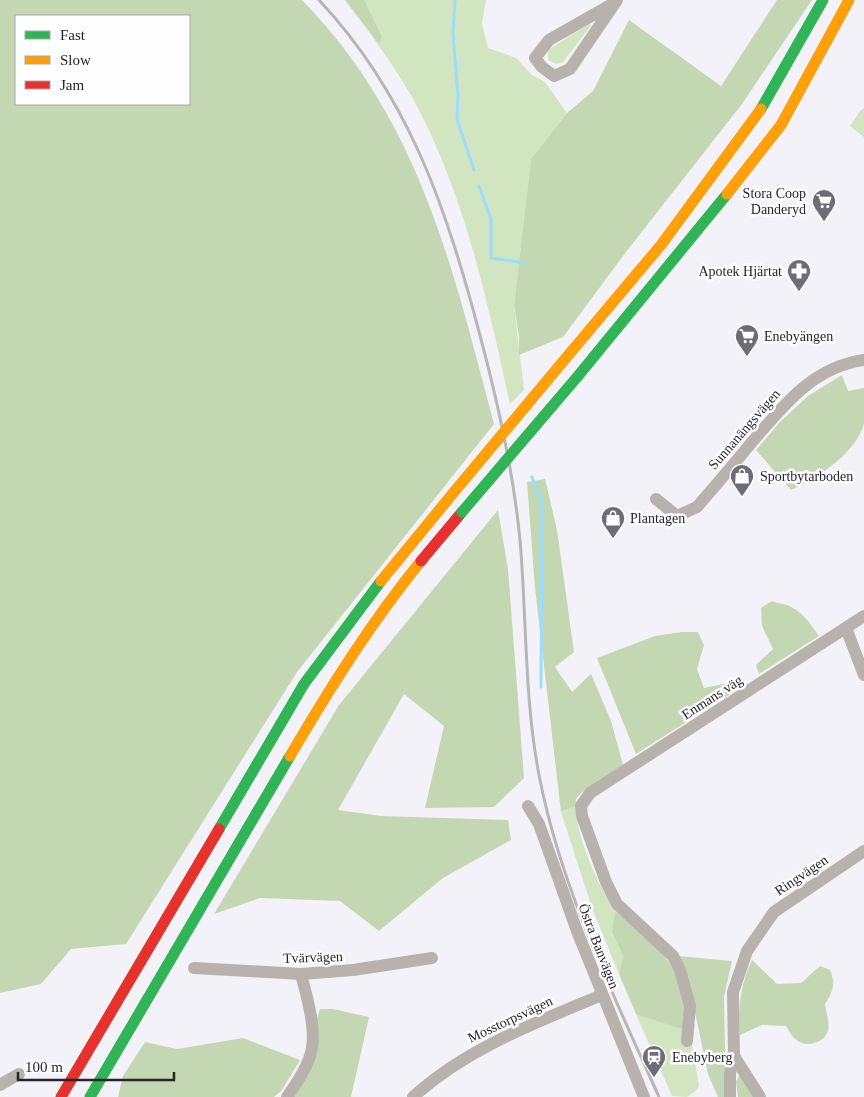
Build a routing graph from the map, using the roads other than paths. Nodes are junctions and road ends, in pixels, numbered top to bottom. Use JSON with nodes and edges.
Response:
{"nodes":[{"id":1,"x":823,"y":0,"type":"edge"},
{"id":2,"x":849,"y":0,"type":"edge"},
{"id":3,"x":616,"y":2,"type":"edge"},
{"id":4,"x":864,"y":360,"type":"edge"},
{"id":5,"x":656,"y":499,"type":"dead end"},
{"id":6,"x":864,"y":616,"type":"edge"},
{"id":7,"x":846,"y":628,"type":"junction"},
{"id":8,"x":864,"y":675,"type":"edge"},
{"id":9,"x":528,"y":806,"type":"dead end"},
{"id":10,"x":864,"y":851,"type":"edge"},
{"id":11,"x":432,"y":958,"type":"dead end"},
{"id":12,"x":194,"y":968,"type":"dead end"},
{"id":13,"x":301,"y":974,"type":"junction"},
{"id":14,"x":602,"y":995,"type":"junction"},
{"id":15,"x":687,"y":1041,"type":"dead end"},
{"id":16,"x":734,"y":1056,"type":"junction"},
{"id":17,"x":19,"y":1074,"type":"dead end"},
{"id":18,"x":0,"y":1085,"type":"edge"},
{"id":19,"x":61,"y":1097,"type":"edge"},
{"id":20,"x":90,"y":1097,"type":"edge"},
{"id":21,"x":287,"y":1097,"type":"edge"},
{"id":22,"x":413,"y":1097,"type":"edge"},
{"id":23,"x":644,"y":1097,"type":"edge"},
{"id":24,"x":730,"y":1097,"type":"edge"},
{"id":25,"x":760,"y":1097,"type":"edge"}],
"edges":[{"from":1,"to":19,"type":"highway","bridge":true},
{"from":2,"to":20,"type":"highway","bridge":true},
{"from":3,"to":3,"type":"street"},
{"from":4,"to":5,"type":"street","name":"Sunnanängsvägen"},
{"from":6,"to":7,"type":"street","name":"Enmans väg"},
{"from":7,"to":8,"type":"street"},
{"from":7,"to":15,"type":"street","name":"Enmans väg"},
{"from":9,"to":14,"type":"street","name":"Östra Banvägen"},
{"from":10,"to":16,"type":"street","name":"Ringvägen"},
{"from":11,"to":13,"type":"street","name":"Tvärvägen"},
{"from":12,"to":13,"type":"street","name":"Tvärvägen"},
{"from":13,"to":21,"type":"street"},
{"from":14,"to":22,"type":"street","name":"Mosstorpsvägen"},
{"from":14,"to":23,"type":"street","name":"Östra Banvägen"},
{"from":16,"to":24,"type":"street","name":"Ringvägen"},
{"from":16,"to":25,"type":"street"},
{"from":17,"to":18,"type":"street"}]}
